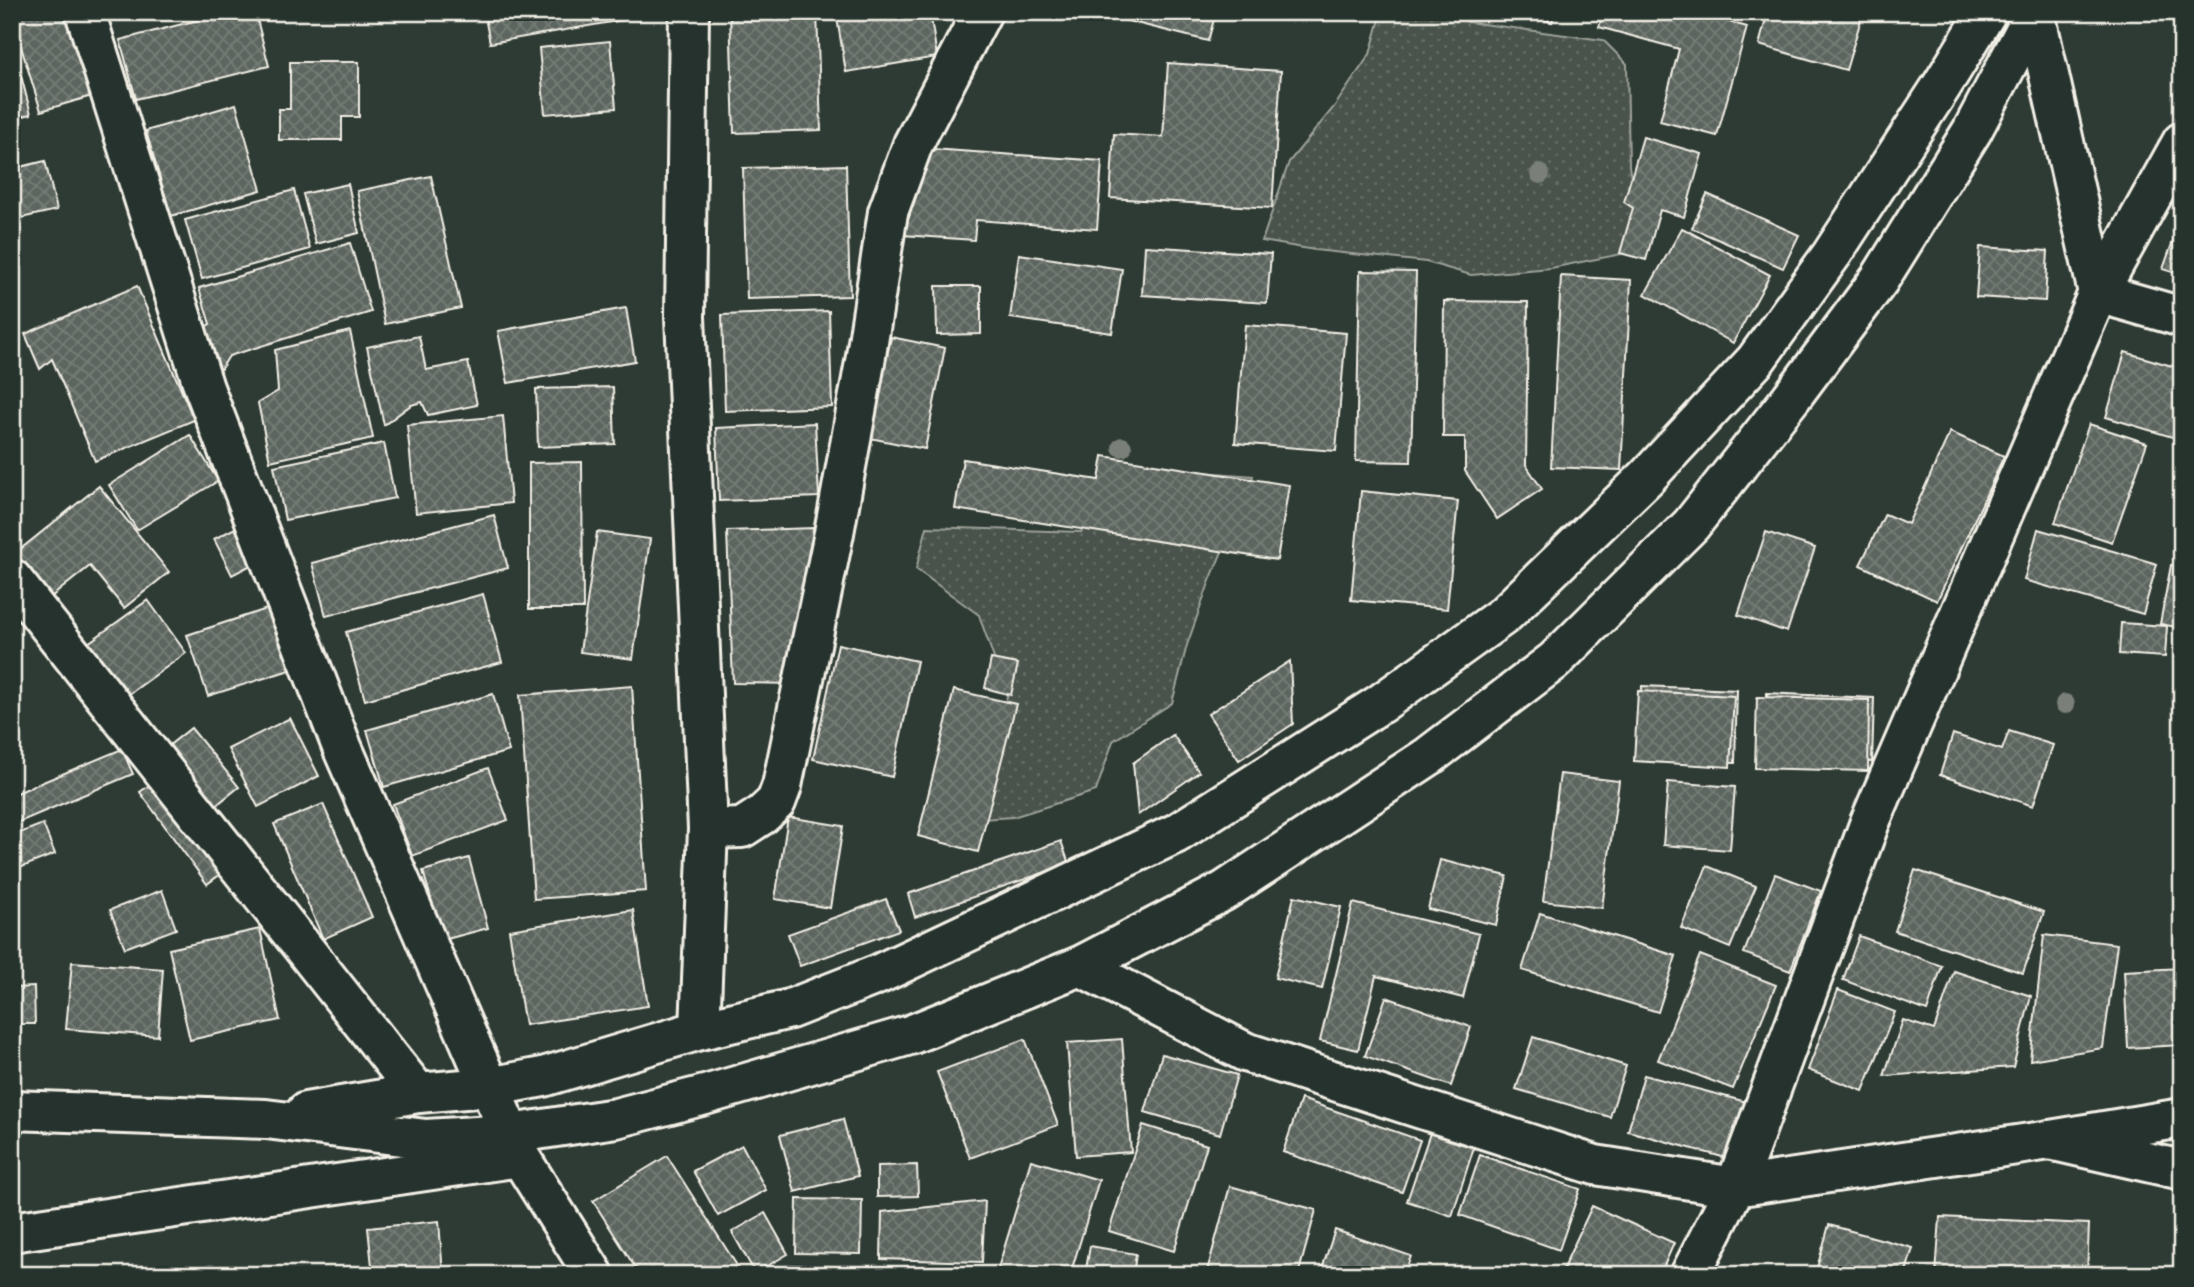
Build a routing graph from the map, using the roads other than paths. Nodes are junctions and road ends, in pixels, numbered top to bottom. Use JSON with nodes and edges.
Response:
{"nodes":[{"id":1,"x":86,"y":12,"type":"edge"},
{"id":2,"x":689,"y":12,"type":"edge"},
{"id":3,"x":982,"y":12,"type":"edge"},
{"id":4,"x":1987,"y":12,"type":"edge"},
{"id":5,"x":2035,"y":13,"type":"edge"},
{"id":6,"x":2182,"y":142,"type":"edge"},
{"id":7,"x":2098,"y":293,"type":"junction"},
{"id":8,"x":2182,"y":317,"type":"edge"},
{"id":9,"x":12,"y":579,"type":"edge"},
{"id":10,"x":708,"y":829,"type":"junction"},
{"id":11,"x":1080,"y":966,"type":"junction"},
{"id":12,"x":700,"y":1030,"type":"junction"},
{"id":13,"x":488,"y":1087,"type":"junction"},
{"id":14,"x":418,"y":1093,"type":"junction"},
{"id":15,"x":12,"y":1110,"type":"edge"},
{"id":16,"x":2182,"y":1118,"type":"edge"},
{"id":17,"x":266,"y":1119,"type":"junction"},
{"id":18,"x":2050,"y":1140,"type":"junction"},
{"id":19,"x":515,"y":1145,"type":"junction"},
{"id":20,"x":2182,"y":1170,"type":"edge"},
{"id":21,"x":1735,"y":1187,"type":"junction"},
{"id":22,"x":12,"y":1232,"type":"edge"},
{"id":23,"x":594,"y":1275,"type":"edge"},
{"id":24,"x":1690,"y":1275,"type":"edge"}],
"edges":[{"from":1,"to":13,"type":"street"},
{"from":2,"to":10,"type":"street"},
{"from":3,"to":10,"type":"street"},
{"from":4,"to":12,"type":"street"},
{"from":5,"to":7,"type":"street"},
{"from":5,"to":11,"type":"street"},
{"from":6,"to":7,"type":"street"},
{"from":7,"to":8,"type":"street"},
{"from":7,"to":21,"type":"street"},
{"from":9,"to":14,"type":"street"},
{"from":10,"to":12,"type":"street"},
{"from":11,"to":19,"type":"street"},
{"from":11,"to":21,"type":"street"},
{"from":12,"to":13,"type":"street"},
{"from":13,"to":14,"type":"street"},
{"from":13,"to":19,"type":"street"},
{"from":14,"to":17,"type":"street"},
{"from":15,"to":17,"type":"street"},
{"from":16,"to":18,"type":"street"},
{"from":17,"to":19,"type":"street"},
{"from":18,"to":20,"type":"street"},
{"from":18,"to":21,"type":"street"},
{"from":19,"to":22,"type":"street"},
{"from":19,"to":23,"type":"street"},
{"from":21,"to":24,"type":"street"}]}
